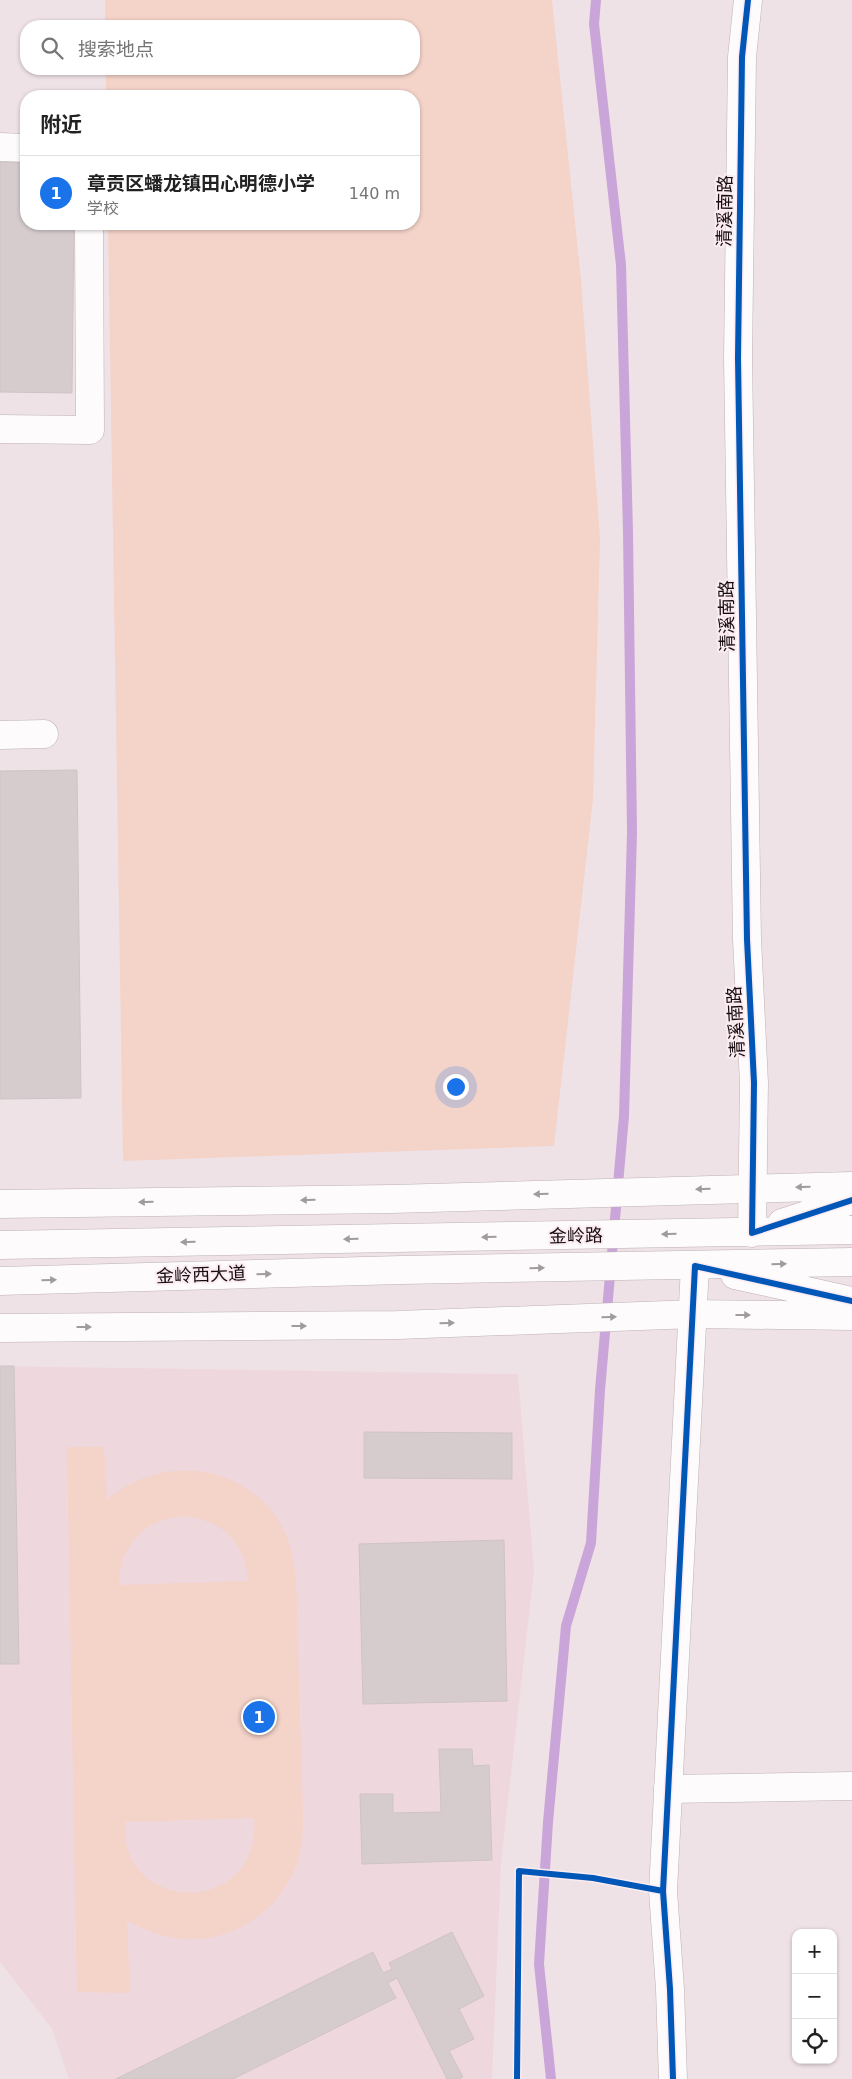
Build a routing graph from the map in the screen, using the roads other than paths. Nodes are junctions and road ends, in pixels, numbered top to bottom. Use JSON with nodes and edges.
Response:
{"nodes":[{"id":1,"x":748,"y":0,"type":"edge"},
{"id":2,"x":0,"y":147,"type":"edge"},
{"id":3,"x":20,"y":148,"type":"edge"},
{"id":4,"x":89,"y":230,"type":"edge"},
{"id":5,"x":0,"y":429,"type":"edge"},
{"id":6,"x":44,"y":734,"type":"dead end"},
{"id":7,"x":0,"y":735,"type":"edge"},
{"id":8,"x":852,"y":1186,"type":"edge"},
{"id":9,"x":752,"y":1188,"type":"junction"},
{"id":10,"x":852,"y":1200,"type":"edge"},
{"id":11,"x":0,"y":1204,"type":"edge"},
{"id":12,"x":852,"y":1230,"type":"edge"},
{"id":13,"x":752,"y":1233,"type":"junction"},
{"id":14,"x":400,"y":1239,"type":"joint"},
{"id":15,"x":0,"y":1245,"type":"edge"},
{"id":16,"x":852,"y":1262,"type":"edge"},
{"id":17,"x":695,"y":1266,"type":"junction"},
{"id":18,"x":401,"y":1270,"type":"joint"},
{"id":19,"x":0,"y":1281,"type":"edge"},
{"id":20,"x":852,"y":1302,"type":"edge"},
{"id":21,"x":694,"y":1314,"type":"junction"},
{"id":22,"x":852,"y":1316,"type":"edge"},
{"id":23,"x":0,"y":1328,"type":"edge"},
{"id":24,"x":852,"y":1786,"type":"edge"},
{"id":25,"x":668,"y":1789,"type":"junction"},
{"id":26,"x":673,"y":2079,"type":"edge"}],
"edges":[{"from":1,"to":9,"type":"street","name":"清溪南路"},
{"from":2,"to":3,"type":"street"},
{"from":4,"to":5,"type":"street"},
{"from":6,"to":7,"type":"street"},
{"from":8,"to":9,"type":"street","one_way":true},
{"from":9,"to":11,"type":"street","one_way":true},
{"from":9,"to":13,"type":"street","name":"清溪南路"},
{"from":10,"to":13,"type":"street"},
{"from":12,"to":13,"type":"street"},
{"from":13,"to":14,"type":"street","name":"金岭路","one_way":true},
{"from":14,"to":15,"type":"street","name":"金岭西大道","one_way":true},
{"from":17,"to":16,"type":"street","one_way":true},
{"from":18,"to":17,"type":"street","name":"金岭路","one_way":true},
{"from":17,"to":20,"type":"street"},
{"from":17,"to":21,"type":"street"},
{"from":19,"to":18,"type":"street","name":"金岭西大道","one_way":true},
{"from":21,"to":22,"type":"street","one_way":true},
{"from":23,"to":21,"type":"street","one_way":true},
{"from":21,"to":25,"type":"street"},
{"from":24,"to":25,"type":"street"},
{"from":25,"to":26,"type":"street"}]}
